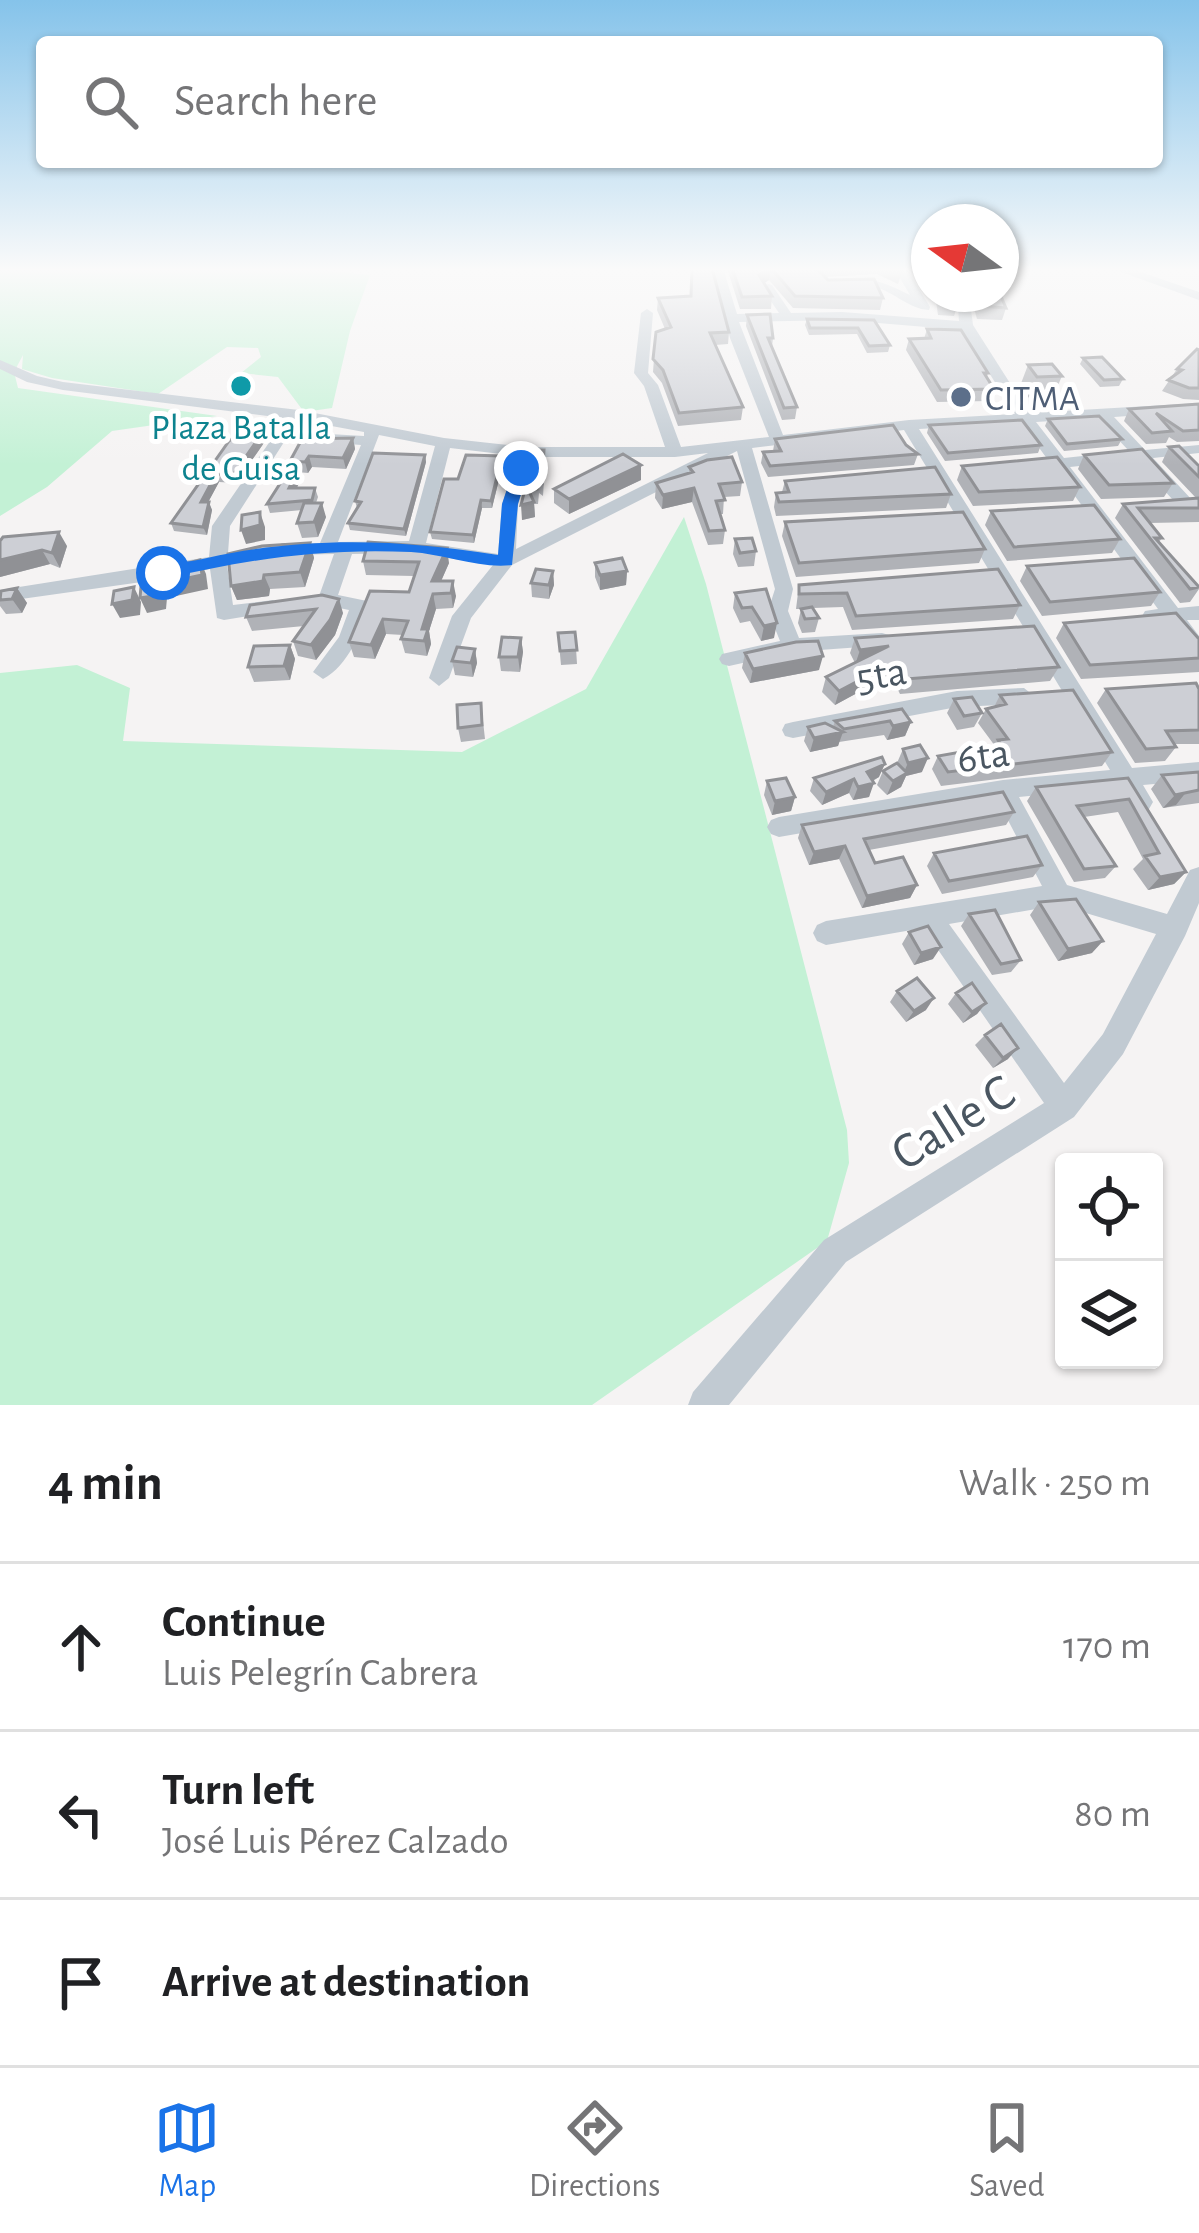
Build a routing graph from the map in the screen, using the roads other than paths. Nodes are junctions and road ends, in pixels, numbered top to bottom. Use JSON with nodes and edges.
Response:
{"nodes":[{"id":1,"x":645,"y":334,"type":"edge"},
{"id":2,"x":737,"y":334,"type":"edge"},
{"id":3,"x":971,"y":334,"type":"edge"},
{"id":4,"x":0,"y":364,"type":"edge"},
{"id":5,"x":1199,"y":407,"type":"edge"},
{"id":6,"x":1101,"y":412,"type":"junction"},
{"id":7,"x":1025,"y":418,"type":"junction"},
{"id":8,"x":909,"y":425,"type":"junction"},
{"id":9,"x":372,"y":435,"type":"junction"},
{"id":10,"x":776,"y":438,"type":"junction"},
{"id":11,"x":444,"y":442,"type":"junction"},
{"id":12,"x":742,"y":442,"type":"junction"},
{"id":13,"x":1196,"y":449,"type":"edge"},
{"id":14,"x":527,"y":452,"type":"junction"},
{"id":15,"x":675,"y":452,"type":"junction"},
{"id":16,"x":1140,"y":455,"type":"junction"},
{"id":17,"x":1059,"y":464,"type":"junction"},
{"id":18,"x":1012,"y":468,"type":"edge"},
{"id":19,"x":966,"y":472,"type":"edge"},
{"id":20,"x":942,"y":474,"type":"junction"},
{"id":21,"x":919,"y":476,"type":"edge"},
{"id":22,"x":777,"y":486,"type":"dead end"},
{"id":23,"x":754,"y":488,"type":"junction"},
{"id":24,"x":1164,"y":506,"type":"edge"},
{"id":25,"x":1117,"y":508,"type":"dead end"},
{"id":26,"x":1094,"y":509,"type":"junction"},
{"id":27,"x":1073,"y":511,"type":"edge"},
{"id":28,"x":785,"y":526,"type":"edge"},
{"id":29,"x":764,"y":527,"type":"junction"},
{"id":30,"x":336,"y":546,"type":"junction"},
{"id":31,"x":416,"y":547,"type":"junction"},
{"id":32,"x":506,"y":561,"type":"junction"},
{"id":33,"x":218,"y":562,"type":"junction"},
{"id":34,"x":1130,"y":562,"type":"junction"},
{"id":35,"x":1108,"y":564,"type":"edge"},
{"id":36,"x":1011,"y":573,"type":"junction"},
{"id":37,"x":978,"y":576,"type":"edge"},
{"id":38,"x":0,"y":596,"type":"edge"},
{"id":39,"x":327,"y":599,"type":"junction"},
{"id":40,"x":1199,"y":613,"type":"edge"},
{"id":41,"x":1173,"y":614,"type":"junction"},
{"id":42,"x":1127,"y":619,"type":"edge"},
{"id":43,"x":1058,"y":625,"type":"dead end"},
{"id":44,"x":1025,"y":628,"type":"junction"},
{"id":45,"x":906,"y":638,"type":"edge"},
{"id":46,"x":792,"y":645,"type":"junction"},
{"id":47,"x":1199,"y":650,"type":"edge"},
{"id":48,"x":729,"y":659,"type":"dead end"},
{"id":49,"x":323,"y":671,"type":"dead end"},
{"id":50,"x":440,"y":678,"type":"dead end"},
{"id":51,"x":1086,"y":693,"type":"junction"},
{"id":52,"x":794,"y":730,"type":"dead end"},
{"id":53,"x":1199,"y":771,"type":"edge"},
{"id":54,"x":1126,"y":776,"type":"junction"},
{"id":55,"x":1003,"y":789,"type":"junction"},
{"id":56,"x":779,"y":827,"type":"dead end"},
{"id":57,"x":1158,"y":830,"type":"edge"},
{"id":58,"x":1192,"y":879,"type":"edge"},
{"id":59,"x":1058,"y":894,"type":"junction"},
{"id":60,"x":930,"y":918,"type":"junction"},
{"id":61,"x":1176,"y":928,"type":"junction"},
{"id":62,"x":826,"y":933,"type":"dead end"},
{"id":63,"x":1064,"y":1108,"type":"junction"},
{"id":64,"x":706,"y":1405,"type":"edge"}],
"edges":[{"from":1,"to":15,"type":"street"},
{"from":2,"to":10,"type":"street"},
{"from":3,"to":7,"type":"street"},
{"from":4,"to":9,"type":"street"},
{"from":5,"to":6,"type":"street"},
{"from":6,"to":7,"type":"street"},
{"from":6,"to":16,"type":"street"},
{"from":7,"to":8,"type":"street"},
{"from":7,"to":17,"type":"street"},
{"from":8,"to":10,"type":"street"},
{"from":8,"to":20,"type":"street"},
{"from":9,"to":11,"type":"street"},
{"from":9,"to":30,"type":"street"},
{"from":9,"to":33,"type":"street"},
{"from":10,"to":12,"type":"street"},
{"from":11,"to":14,"type":"street"},
{"from":11,"to":31,"type":"street"},
{"from":12,"to":15,"type":"street"},
{"from":12,"to":23,"type":"street"},
{"from":12,"to":32,"type":"street"},
{"from":13,"to":16,"type":"street"},
{"from":14,"to":15,"type":"street"},
{"from":14,"to":32,"type":"street"},
{"from":16,"to":17,"type":"street"},
{"from":16,"to":24,"type":"street"},
{"from":17,"to":18,"type":"street"},
{"from":17,"to":26,"type":"street"},
{"from":19,"to":20,"type":"street"},
{"from":20,"to":21,"type":"street"},
{"from":20,"to":36,"type":"street"},
{"from":22,"to":23,"type":"street"},
{"from":23,"to":29,"type":"street"},
{"from":25,"to":26,"type":"street"},
{"from":26,"to":27,"type":"street"},
{"from":26,"to":34,"type":"street"},
{"from":28,"to":29,"type":"street"},
{"from":29,"to":46,"type":"street"},
{"from":30,"to":31,"type":"street"},
{"from":30,"to":33,"type":"street"},
{"from":30,"to":39,"type":"street"},
{"from":31,"to":32,"type":"street"},
{"from":32,"to":50,"type":"street"},
{"from":33,"to":38,"type":"street"},
{"from":33,"to":39,"type":"street"},
{"from":34,"to":35,"type":"street"},
{"from":34,"to":41,"type":"street"},
{"from":36,"to":37,"type":"street"},
{"from":36,"to":44,"type":"street"},
{"from":39,"to":49,"type":"street"},
{"from":40,"to":41,"type":"street"},
{"from":41,"to":42,"type":"street"},
{"from":41,"to":47,"type":"street"},
{"from":43,"to":44,"type":"street"},
{"from":44,"to":51,"type":"street"},
{"from":45,"to":46,"type":"street"},
{"from":46,"to":48,"type":"street"},
{"from":51,"to":52,"type":"street","name":"5ta"},
{"from":51,"to":54,"type":"street"},
{"from":53,"to":54,"type":"street","name":"6ta"},
{"from":54,"to":55,"type":"street","name":"6ta"},
{"from":54,"to":57,"type":"street"},
{"from":55,"to":56,"type":"street","name":"6ta"},
{"from":55,"to":59,"type":"street"},
{"from":58,"to":61,"type":"street","name":"Calle C"},
{"from":59,"to":60,"type":"street"},
{"from":59,"to":61,"type":"street"},
{"from":60,"to":62,"type":"street"},
{"from":60,"to":63,"type":"street"},
{"from":61,"to":63,"type":"street","name":"Calle C"},
{"from":63,"to":64,"type":"street","name":"Calle C"}]}
